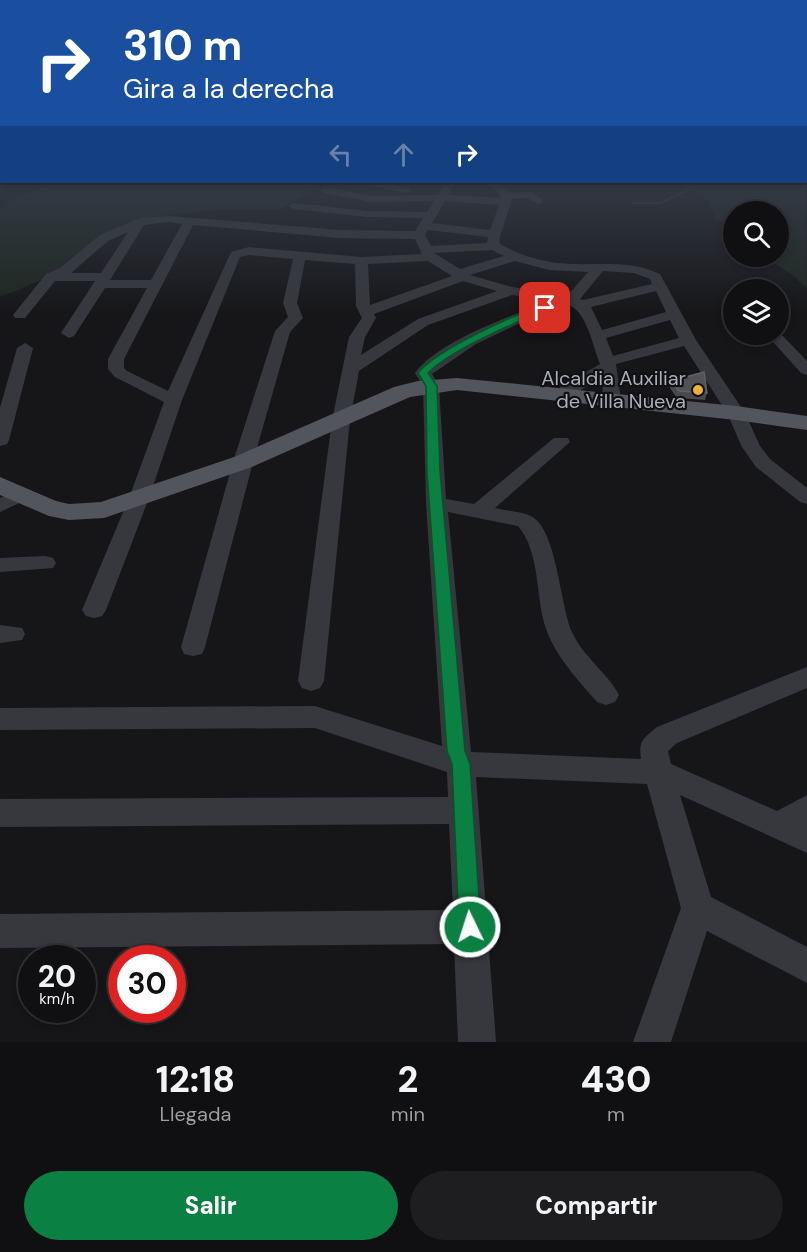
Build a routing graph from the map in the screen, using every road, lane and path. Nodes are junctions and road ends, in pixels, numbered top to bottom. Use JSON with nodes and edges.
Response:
{"nodes":[{"id":1,"x":405,"y":218,"type":"edge"},
{"id":2,"x":494,"y":218,"type":"edge"},
{"id":3,"x":430,"y":220,"type":"junction"},
{"id":4,"x":189,"y":221,"type":"junction"},
{"id":5,"x":140,"y":222,"type":"junction"},
{"id":6,"x":494,"y":240,"type":"junction"},
{"id":7,"x":428,"y":253,"type":"junction"},
{"id":8,"x":300,"y":255,"type":"junction"},
{"id":9,"x":514,"y":257,"type":"junction"},
{"id":10,"x":361,"y":261,"type":"junction"},
{"id":11,"x":546,"y":266,"type":"junction"},
{"id":12,"x":599,"y":268,"type":"junction"},
{"id":13,"x":460,"y":276,"type":"junction"},
{"id":14,"x":51,"y":277,"type":"junction"},
{"id":15,"x":103,"y":280,"type":"junction"},
{"id":16,"x":158,"y":284,"type":"junction"},
{"id":17,"x":660,"y":285,"type":"junction"},
{"id":18,"x":514,"y":291,"type":"junction"},
{"id":19,"x":573,"y":302,"type":"junction"},
{"id":20,"x":365,"y":312,"type":"junction"},
{"id":21,"x":676,"y":314,"type":"junction"},
{"id":22,"x":20,"y":315,"type":"dead end"},
{"id":23,"x":69,"y":333,"type":"dead end"},
{"id":24,"x":597,"y":336,"type":"junction"},
{"id":25,"x":688,"y":340,"type":"junction"},
{"id":26,"x":783,"y":345,"type":"edge"},
{"id":27,"x":25,"y":348,"type":"dead end"},
{"id":28,"x":608,"y":364,"type":"junction"},
{"id":29,"x":352,"y":368,"type":"junction"},
{"id":30,"x":807,"y":370,"type":"edge"},
{"id":31,"x":431,"y":386,"type":"junction"},
{"id":32,"x":562,"y":394,"type":"junction"},
{"id":33,"x":173,"y":400,"type":"junction"},
{"id":34,"x":612,"y":400,"type":"junction"},
{"id":35,"x":736,"y":413,"type":"junction"},
{"id":36,"x":341,"y":420,"type":"junction"},
{"id":37,"x":807,"y":423,"type":"edge"},
{"id":38,"x":0,"y":440,"type":"edge"},
{"id":39,"x":561,"y":442,"type":"dead end"},
{"id":40,"x":243,"y":462,"type":"junction"},
{"id":41,"x":8,"y":495,"type":"edge"},
{"id":42,"x":139,"y":498,"type":"junction"},
{"id":43,"x":807,"y":498,"type":"edge"},
{"id":44,"x":436,"y":503,"type":"junction"},
{"id":45,"x":479,"y":511,"type":"junction"},
{"id":46,"x":45,"y":563,"type":"dead end"},
{"id":47,"x":0,"y":565,"type":"edge"},
{"id":48,"x":94,"y":610,"type":"dead end"},
{"id":49,"x":193,"y":646,"type":"dead end"},
{"id":50,"x":807,"y":677,"type":"edge"},
{"id":51,"x":310,"y":681,"type":"dead end"},
{"id":52,"x":606,"y":695,"type":"dead end"},
{"id":53,"x":0,"y":719,"type":"edge"},
{"id":54,"x":461,"y":764,"type":"junction"},
{"id":55,"x":658,"y":772,"type":"junction"},
{"id":56,"x":807,"y":808,"type":"edge"},
{"id":57,"x":462,"y":810,"type":"junction"},
{"id":58,"x":0,"y":813,"type":"edge"},
{"id":59,"x":779,"y":826,"type":"junction"},
{"id":60,"x":807,"y":839,"type":"edge"},
{"id":61,"x":698,"y":908,"type":"junction"},
{"id":62,"x":470,"y":927,"type":"junction"},
{"id":63,"x":0,"y":932,"type":"edge"},
{"id":64,"x":807,"y":966,"type":"edge"},
{"id":65,"x":659,"y":1039,"type":"edge"},
{"id":66,"x":477,"y":1042,"type":"edge"}],
"edges":[{"from":1,"to":3,"type":"street"},
{"from":2,"to":6,"type":"street"},
{"from":3,"to":4,"type":"street"},
{"from":3,"to":6,"type":"street"},
{"from":3,"to":7,"type":"street"},
{"from":4,"to":5,"type":"street"},
{"from":4,"to":16,"type":"street"},
{"from":5,"to":14,"type":"street"},
{"from":5,"to":15,"type":"street"},
{"from":6,"to":7,"type":"street"},
{"from":6,"to":9,"type":"street"},
{"from":7,"to":10,"type":"street"},
{"from":7,"to":13,"type":"street"},
{"from":8,"to":10,"type":"street"},
{"from":8,"to":33,"type":"street"},
{"from":8,"to":40,"type":"street"},
{"from":9,"to":11,"type":"street"},
{"from":9,"to":13,"type":"street"},
{"from":10,"to":20,"type":"street"},
{"from":11,"to":12,"type":"street"},
{"from":11,"to":18,"type":"street"},
{"from":12,"to":17,"type":"street"},
{"from":12,"to":19,"type":"street"},
{"from":13,"to":18,"type":"street"},
{"from":13,"to":20,"type":"street"},
{"from":14,"to":15,"type":"street"},
{"from":14,"to":22,"type":"street"},
{"from":15,"to":16,"type":"street"},
{"from":15,"to":23,"type":"street"},
{"from":16,"to":33,"type":"street"},
{"from":17,"to":19,"type":"street"},
{"from":17,"to":21,"type":"street"},
{"from":18,"to":19,"type":"street"},
{"from":18,"to":29,"type":"street"},
{"from":19,"to":24,"type":"street"},
{"from":19,"to":31,"type":"street"},
{"from":20,"to":29,"type":"street"},
{"from":21,"to":24,"type":"street"},
{"from":21,"to":25,"type":"street"},
{"from":24,"to":28,"type":"street"},
{"from":25,"to":28,"type":"street"},
{"from":25,"to":35,"type":"street"},
{"from":26,"to":30,"type":"street"},
{"from":27,"to":38,"type":"street"},
{"from":28,"to":32,"type":"street"},
{"from":28,"to":34,"type":"street"},
{"from":29,"to":36,"type":"street"},
{"from":31,"to":32,"type":"main road"},
{"from":31,"to":36,"type":"main road"},
{"from":31,"to":44,"type":"street"},
{"from":32,"to":34,"type":"main road"},
{"from":33,"to":42,"type":"street"},
{"from":34,"to":35,"type":"main road"},
{"from":35,"to":37,"type":"main road"},
{"from":35,"to":43,"type":"street"},
{"from":36,"to":40,"type":"main road"},
{"from":36,"to":51,"type":"street"},
{"from":39,"to":45,"type":"street"},
{"from":40,"to":42,"type":"main road"},
{"from":40,"to":49,"type":"street"},
{"from":41,"to":42,"type":"main road"},
{"from":42,"to":48,"type":"street"},
{"from":44,"to":45,"type":"street"},
{"from":44,"to":54,"type":"street"},
{"from":45,"to":52,"type":"street"},
{"from":46,"to":47,"type":"street"},
{"from":50,"to":55,"type":"street"},
{"from":53,"to":54,"type":"street"},
{"from":54,"to":55,"type":"street"},
{"from":54,"to":57,"type":"street"},
{"from":55,"to":59,"type":"street"},
{"from":55,"to":61,"type":"street"},
{"from":56,"to":59,"type":"street"},
{"from":57,"to":58,"type":"street"},
{"from":57,"to":62,"type":"street"},
{"from":59,"to":60,"type":"street"},
{"from":61,"to":64,"type":"street"},
{"from":61,"to":65,"type":"street"},
{"from":62,"to":63,"type":"street"},
{"from":62,"to":66,"type":"street"}]}
